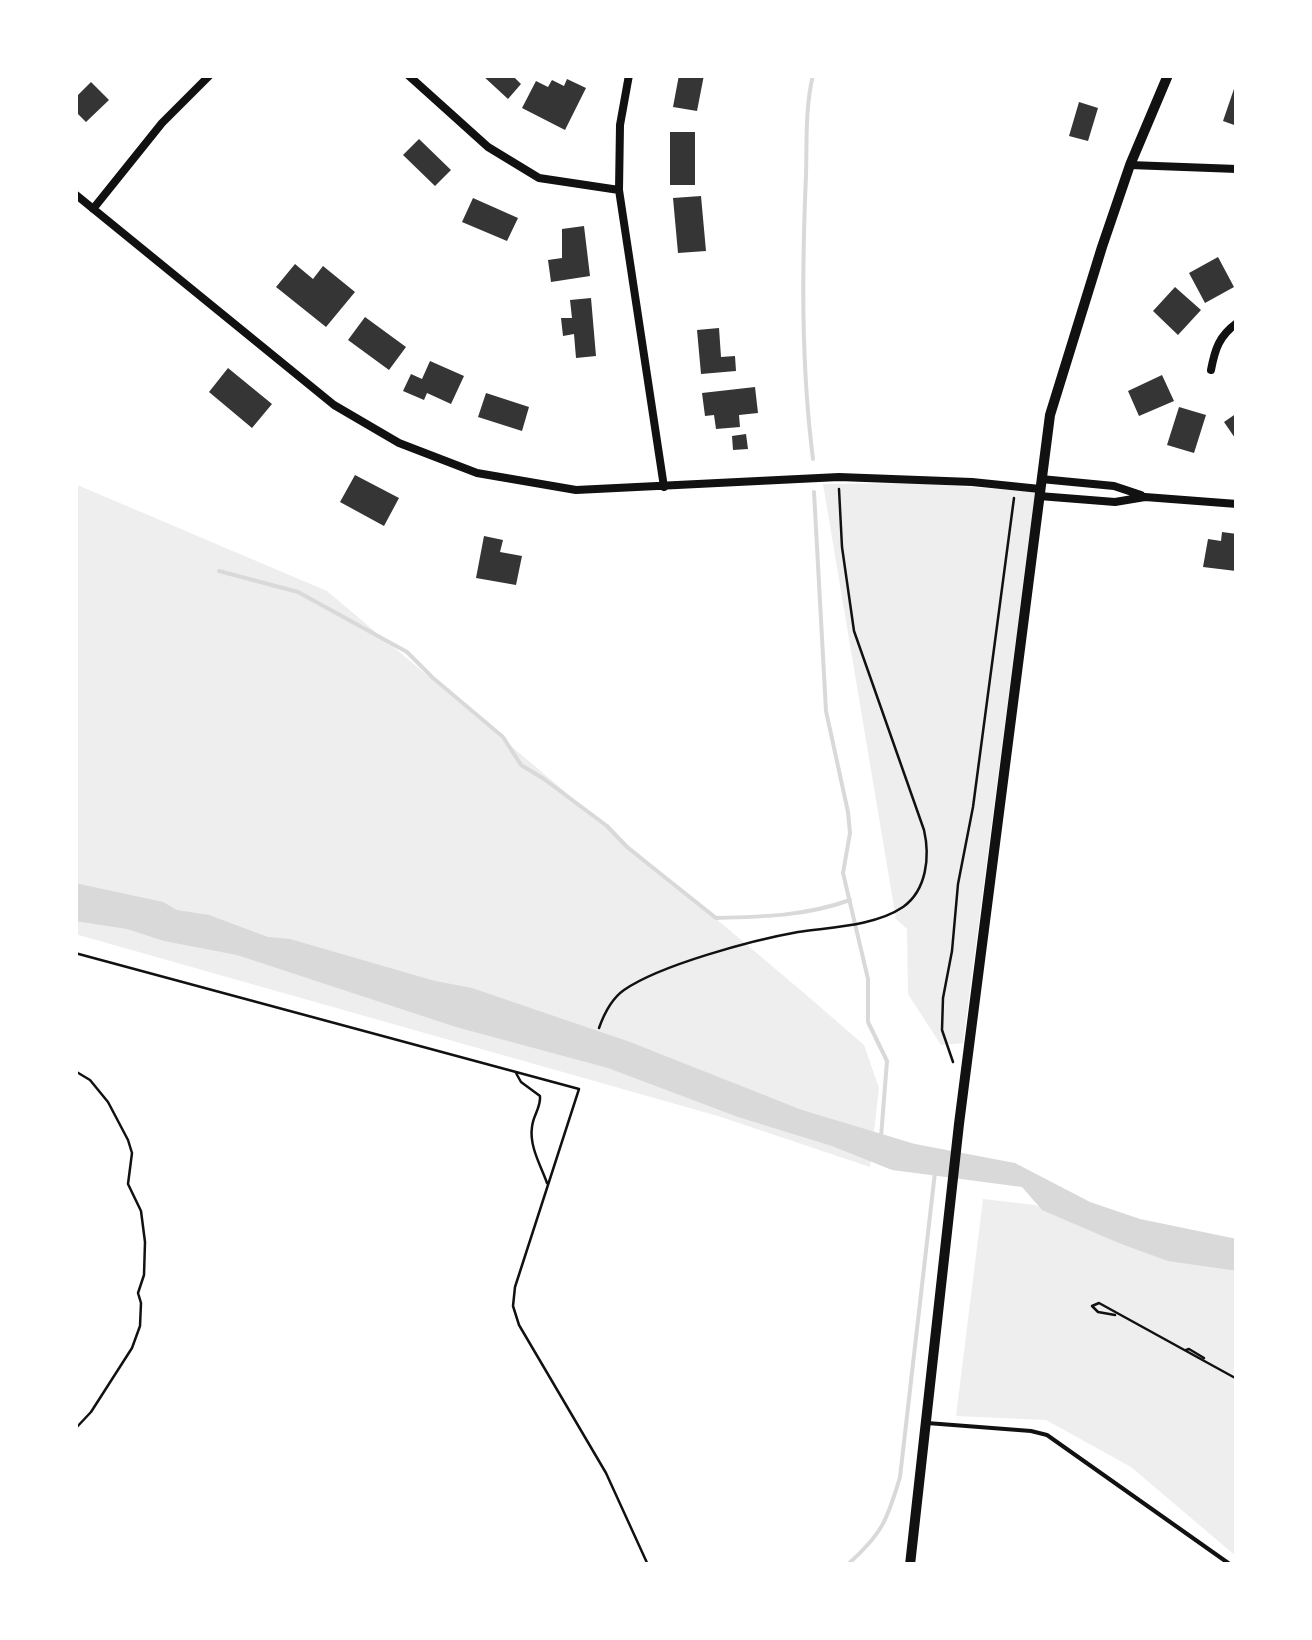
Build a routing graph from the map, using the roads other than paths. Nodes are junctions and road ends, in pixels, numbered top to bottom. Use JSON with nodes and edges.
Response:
{"nodes":[{"id":1,"x":210,"y":75,"type":"edge"},
{"id":2,"x":408,"y":75,"type":"edge"},
{"id":3,"x":629,"y":75,"type":"edge"},
{"id":4,"x":1168,"y":75,"type":"edge"},
{"id":5,"x":1130,"y":165,"type":"junction"},
{"id":6,"x":1237,"y":170,"type":"edge"},
{"id":7,"x":619,"y":190,"type":"junction"},
{"id":8,"x":75,"y":194,"type":"edge"},
{"id":9,"x":93,"y":208,"type":"junction"},
{"id":10,"x":1237,"y":324,"type":"edge"},
{"id":11,"x":1211,"y":370,"type":"dead end"},
{"id":12,"x":664,"y":486,"type":"junction"},
{"id":13,"x":1040,"y":488,"type":"junction"},
{"id":14,"x":1145,"y":497,"type":"junction"},
{"id":15,"x":1237,"y":504,"type":"edge"},
{"id":16,"x":927,"y":1423,"type":"junction"},
{"id":17,"x":910,"y":1565,"type":"edge"},
{"id":18,"x":1232,"y":1565,"type":"edge"}],
"edges":[{"from":1,"to":9,"type":"street"},
{"from":2,"to":7,"type":"street"},
{"from":3,"to":7,"type":"street"},
{"from":4,"to":5,"type":"street"},
{"from":5,"to":6,"type":"street"},
{"from":5,"to":13,"type":"street"},
{"from":7,"to":12,"type":"street"},
{"from":8,"to":9,"type":"street"},
{"from":9,"to":12,"type":"street"},
{"from":10,"to":11,"type":"street"},
{"from":12,"to":13,"type":"street"},
{"from":13,"to":14,"type":"street"},
{"from":13,"to":14,"type":"street"},
{"from":13,"to":16,"type":"street"},
{"from":14,"to":15,"type":"street"},
{"from":16,"to":17,"type":"street"},
{"from":16,"to":18,"type":"lane"}]}
